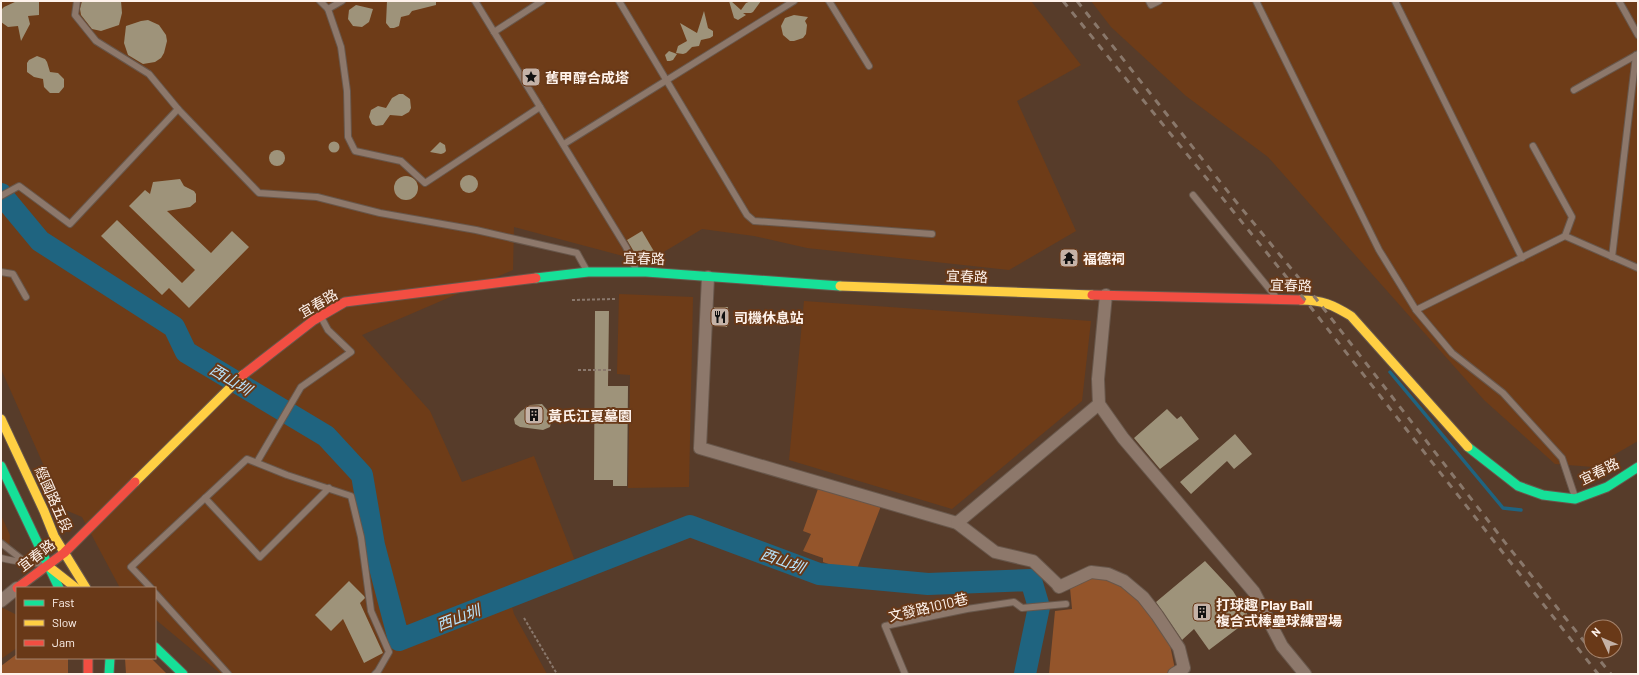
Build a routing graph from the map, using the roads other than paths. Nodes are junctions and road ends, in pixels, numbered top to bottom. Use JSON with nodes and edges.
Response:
{"nodes":[{"id":1,"x":77,"y":1,"type":"edge"},
{"id":2,"x":320,"y":1,"type":"edge"},
{"id":3,"x":342,"y":1,"type":"edge"},
{"id":4,"x":475,"y":1,"type":"edge"},
{"id":5,"x":542,"y":1,"type":"edge"},
{"id":6,"x":619,"y":1,"type":"edge"},
{"id":7,"x":794,"y":1,"type":"edge"},
{"id":8,"x":829,"y":1,"type":"edge"},
{"id":9,"x":1148,"y":1,"type":"edge"},
{"id":10,"x":1159,"y":1,"type":"edge"},
{"id":11,"x":1256,"y":1,"type":"edge"},
{"id":12,"x":1395,"y":1,"type":"edge"},
{"id":13,"x":1619,"y":1,"type":"edge"},
{"id":14,"x":328,"y":9,"type":"junction"},
{"id":15,"x":494,"y":32,"type":"junction"},
{"id":16,"x":1638,"y":35,"type":"edge"},
{"id":17,"x":1637,"y":55,"type":"edge"},
{"id":18,"x":869,"y":66,"type":"dead end"},
{"id":19,"x":667,"y":81,"type":"junction"},
{"id":20,"x":1574,"y":90,"type":"dead end"},
{"id":21,"x":540,"y":107,"type":"junction"},
{"id":22,"x":178,"y":110,"type":"junction"},
{"id":23,"x":564,"y":144,"type":"junction"},
{"id":24,"x":1533,"y":146,"type":"dead end"},
{"id":25,"x":1193,"y":195,"type":"dead end"},
{"id":26,"x":1,"y":196,"type":"edge"},
{"id":27,"x":932,"y":234,"type":"dead end"},
{"id":28,"x":1565,"y":236,"type":"junction"},
{"id":29,"x":1612,"y":257,"type":"junction"},
{"id":30,"x":1522,"y":258,"type":"junction"},
{"id":31,"x":1638,"y":268,"type":"edge"},
{"id":32,"x":1,"y":272,"type":"edge"},
{"id":33,"x":588,"y":272,"type":"junction"},
{"id":34,"x":637,"y":272,"type":"junction"},
{"id":35,"x":708,"y":277,"type":"junction"},
{"id":36,"x":1106,"y":295,"type":"junction"},
{"id":37,"x":26,"y":297,"type":"dead end"},
{"id":38,"x":1278,"y":299,"type":"junction"},
{"id":39,"x":1416,"y":310,"type":"junction"},
{"id":40,"x":321,"y":316,"type":"junction"},
{"id":41,"x":1099,"y":404,"type":"junction"},
{"id":42,"x":1,"y":419,"type":"edge"},
{"id":43,"x":257,"y":462,"type":"junction"},
{"id":44,"x":1,"y":466,"type":"edge"},
{"id":45,"x":1638,"y":467,"type":"edge"},
{"id":46,"x":329,"y":488,"type":"junction"},
{"id":47,"x":205,"y":498,"type":"junction"},
{"id":48,"x":1575,"y":499,"type":"junction"},
{"id":49,"x":958,"y":523,"type":"junction"},
{"id":50,"x":1,"y":543,"type":"edge"},
{"id":51,"x":64,"y":553,"type":"junction"},
{"id":52,"x":1,"y":558,"type":"edge"},
{"id":53,"x":24,"y":561,"type":"junction"},
{"id":54,"x":47,"y":565,"type":"junction"},
{"id":55,"x":18,"y":587,"type":"edge"},
{"id":56,"x":58,"y":587,"type":"edge"},
{"id":57,"x":75,"y":587,"type":"edge"},
{"id":58,"x":85,"y":587,"type":"edge"},
{"id":59,"x":150,"y":587,"type":"edge"},
{"id":60,"x":16,"y":589,"type":"edge"},
{"id":61,"x":156,"y":594,"type":"edge"},
{"id":62,"x":1,"y":601,"type":"edge"},
{"id":63,"x":1066,"y":604,"type":"dead end"},
{"id":64,"x":156,"y":648,"type":"edge"},
{"id":65,"x":88,"y":659,"type":"edge"},
{"id":66,"x":110,"y":659,"type":"edge"},
{"id":67,"x":88,"y":674,"type":"edge"},
{"id":68,"x":109,"y":674,"type":"edge"},
{"id":69,"x":183,"y":674,"type":"edge"},
{"id":70,"x":228,"y":674,"type":"edge"},
{"id":71,"x":375,"y":674,"type":"edge"},
{"id":72,"x":905,"y":674,"type":"edge"},
{"id":73,"x":1174,"y":674,"type":"edge"},
{"id":74,"x":1305,"y":674,"type":"edge"}],
"edges":[{"from":1,"to":22,"type":"lane"},
{"from":2,"to":14,"type":"lane"},
{"from":3,"to":14,"type":"lane"},
{"from":4,"to":15,"type":"lane"},
{"from":5,"to":15,"type":"lane"},
{"from":6,"to":19,"type":"lane"},
{"from":7,"to":19,"type":"lane"},
{"from":8,"to":18,"type":"lane"},
{"from":9,"to":10,"type":"lane"},
{"from":11,"to":39,"type":"lane"},
{"from":12,"to":30,"type":"lane"},
{"from":13,"to":16,"type":"lane"},
{"from":14,"to":21,"type":"lane"},
{"from":15,"to":21,"type":"lane"},
{"from":17,"to":20,"type":"lane"},
{"from":17,"to":29,"type":"lane"},
{"from":19,"to":23,"type":"lane"},
{"from":19,"to":27,"type":"lane"},
{"from":21,"to":23,"type":"lane"},
{"from":22,"to":26,"type":"lane"},
{"from":22,"to":33,"type":"lane"},
{"from":23,"to":34,"type":"lane"},
{"from":24,"to":28,"type":"lane"},
{"from":25,"to":38,"type":"lane"},
{"from":28,"to":29,"type":"lane"},
{"from":28,"to":30,"type":"lane"},
{"from":29,"to":31,"type":"lane"},
{"from":30,"to":39,"type":"lane"},
{"from":32,"to":37,"type":"lane"},
{"from":33,"to":34,"type":"street","name":"宜春路"},
{"from":33,"to":40,"type":"street","name":"宜春路"},
{"from":34,"to":35,"type":"street","name":"宜春路"},
{"from":35,"to":36,"type":"street","name":"宜春路"},
{"from":35,"to":49,"type":"street"},
{"from":36,"to":38,"type":"street","name":"宜春路"},
{"from":36,"to":41,"type":"street"},
{"from":38,"to":48,"type":"street","name":"宜春路"},
{"from":39,"to":48,"type":"lane"},
{"from":40,"to":43,"type":"lane"},
{"from":40,"to":51,"type":"street","name":"宜春路"},
{"from":41,"to":49,"type":"street"},
{"from":41,"to":74,"type":"street"},
{"from":42,"to":51,"type":"street","name":"經國路五段"},
{"from":43,"to":46,"type":"lane"},
{"from":43,"to":47,"type":"lane"},
{"from":44,"to":54,"type":"street"},
{"from":45,"to":48,"type":"street","name":"宜春路"},
{"from":46,"to":47,"type":"lane"},
{"from":46,"to":71,"type":"lane"},
{"from":47,"to":59,"type":"lane"},
{"from":49,"to":73,"type":"street"},
{"from":50,"to":53,"type":"lane"},
{"from":51,"to":54,"type":"street","name":"宜春路"},
{"from":51,"to":58,"type":"street","name":"經國路五段"},
{"from":52,"to":53,"type":"lane"},
{"from":53,"to":54,"type":"lane"},
{"from":54,"to":55,"type":"street","name":"宜春路"},
{"from":54,"to":56,"type":"street"},
{"from":54,"to":57,"type":"street"},
{"from":60,"to":62,"type":"street","name":"宜春路"},
{"from":61,"to":70,"type":"lane"},
{"from":63,"to":72,"type":"lane","name":"文發路1010巷"},
{"from":64,"to":69,"type":"street"},
{"from":65,"to":67,"type":"street"},
{"from":66,"to":68,"type":"street"}]}
